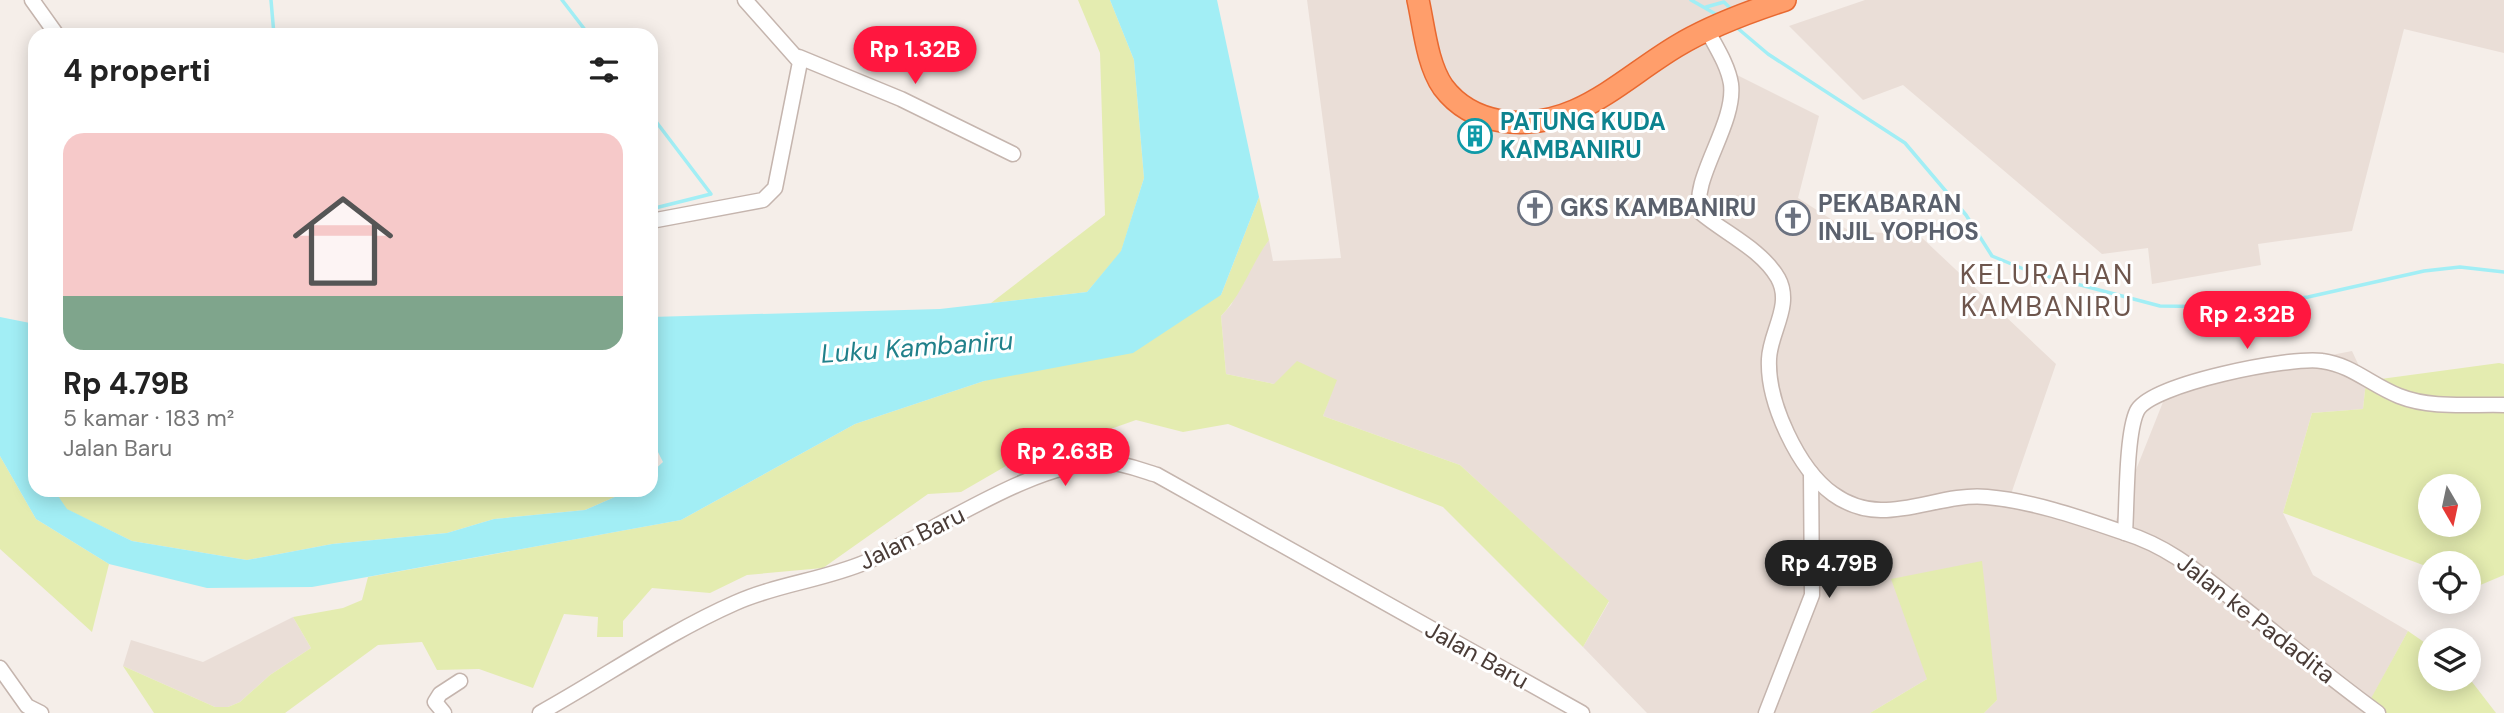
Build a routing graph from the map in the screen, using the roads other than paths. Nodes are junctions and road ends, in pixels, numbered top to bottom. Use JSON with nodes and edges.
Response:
{"nodes":[{"id":1,"x":32,"y":0,"type":"edge"},
{"id":2,"x":746,"y":0,"type":"edge"},
{"id":3,"x":1418,"y":0,"type":"edge"},
{"id":4,"x":1785,"y":0,"type":"edge"},
{"id":5,"x":52,"y":28,"type":"edge"},
{"id":6,"x":1711,"y":28,"type":"junction"},
{"id":7,"x":799,"y":57,"type":"junction"},
{"id":8,"x":1013,"y":154,"type":"dead end"},
{"id":9,"x":658,"y":220,"type":"edge"},
{"id":10,"x":2504,"y":405,"type":"edge"},
{"id":11,"x":1811,"y":473,"type":"junction"},
{"id":12,"x":2125,"y":533,"type":"junction"},
{"id":13,"x":0,"y":668,"type":"edge"},
{"id":14,"x":460,"y":681,"type":"dead end"},
{"id":15,"x":31,"y":712,"type":"edge"},
{"id":16,"x":444,"y":713,"type":"edge"},
{"id":17,"x":540,"y":713,"type":"edge"},
{"id":18,"x":1582,"y":713,"type":"edge"},
{"id":19,"x":1766,"y":713,"type":"edge"},
{"id":20,"x":2378,"y":713,"type":"edge"}],
"edges":[{"from":1,"to":5,"type":"street"},
{"from":2,"to":7,"type":"street"},
{"from":3,"to":6,"type":"highway"},
{"from":4,"to":6,"type":"highway"},
{"from":6,"to":11,"type":"street","name":"Jalan ke Padadita"},
{"from":7,"to":8,"type":"street"},
{"from":7,"to":9,"type":"street"},
{"from":10,"to":12,"type":"street"},
{"from":11,"to":12,"type":"street","name":"Jalan ke Padadita"},
{"from":11,"to":19,"type":"street"},
{"from":12,"to":20,"type":"street","name":"Jalan ke Padadita"},
{"from":13,"to":15,"type":"street"},
{"from":14,"to":16,"type":"street"},
{"from":17,"to":18,"type":"street","name":"Jalan Baru"}]}
